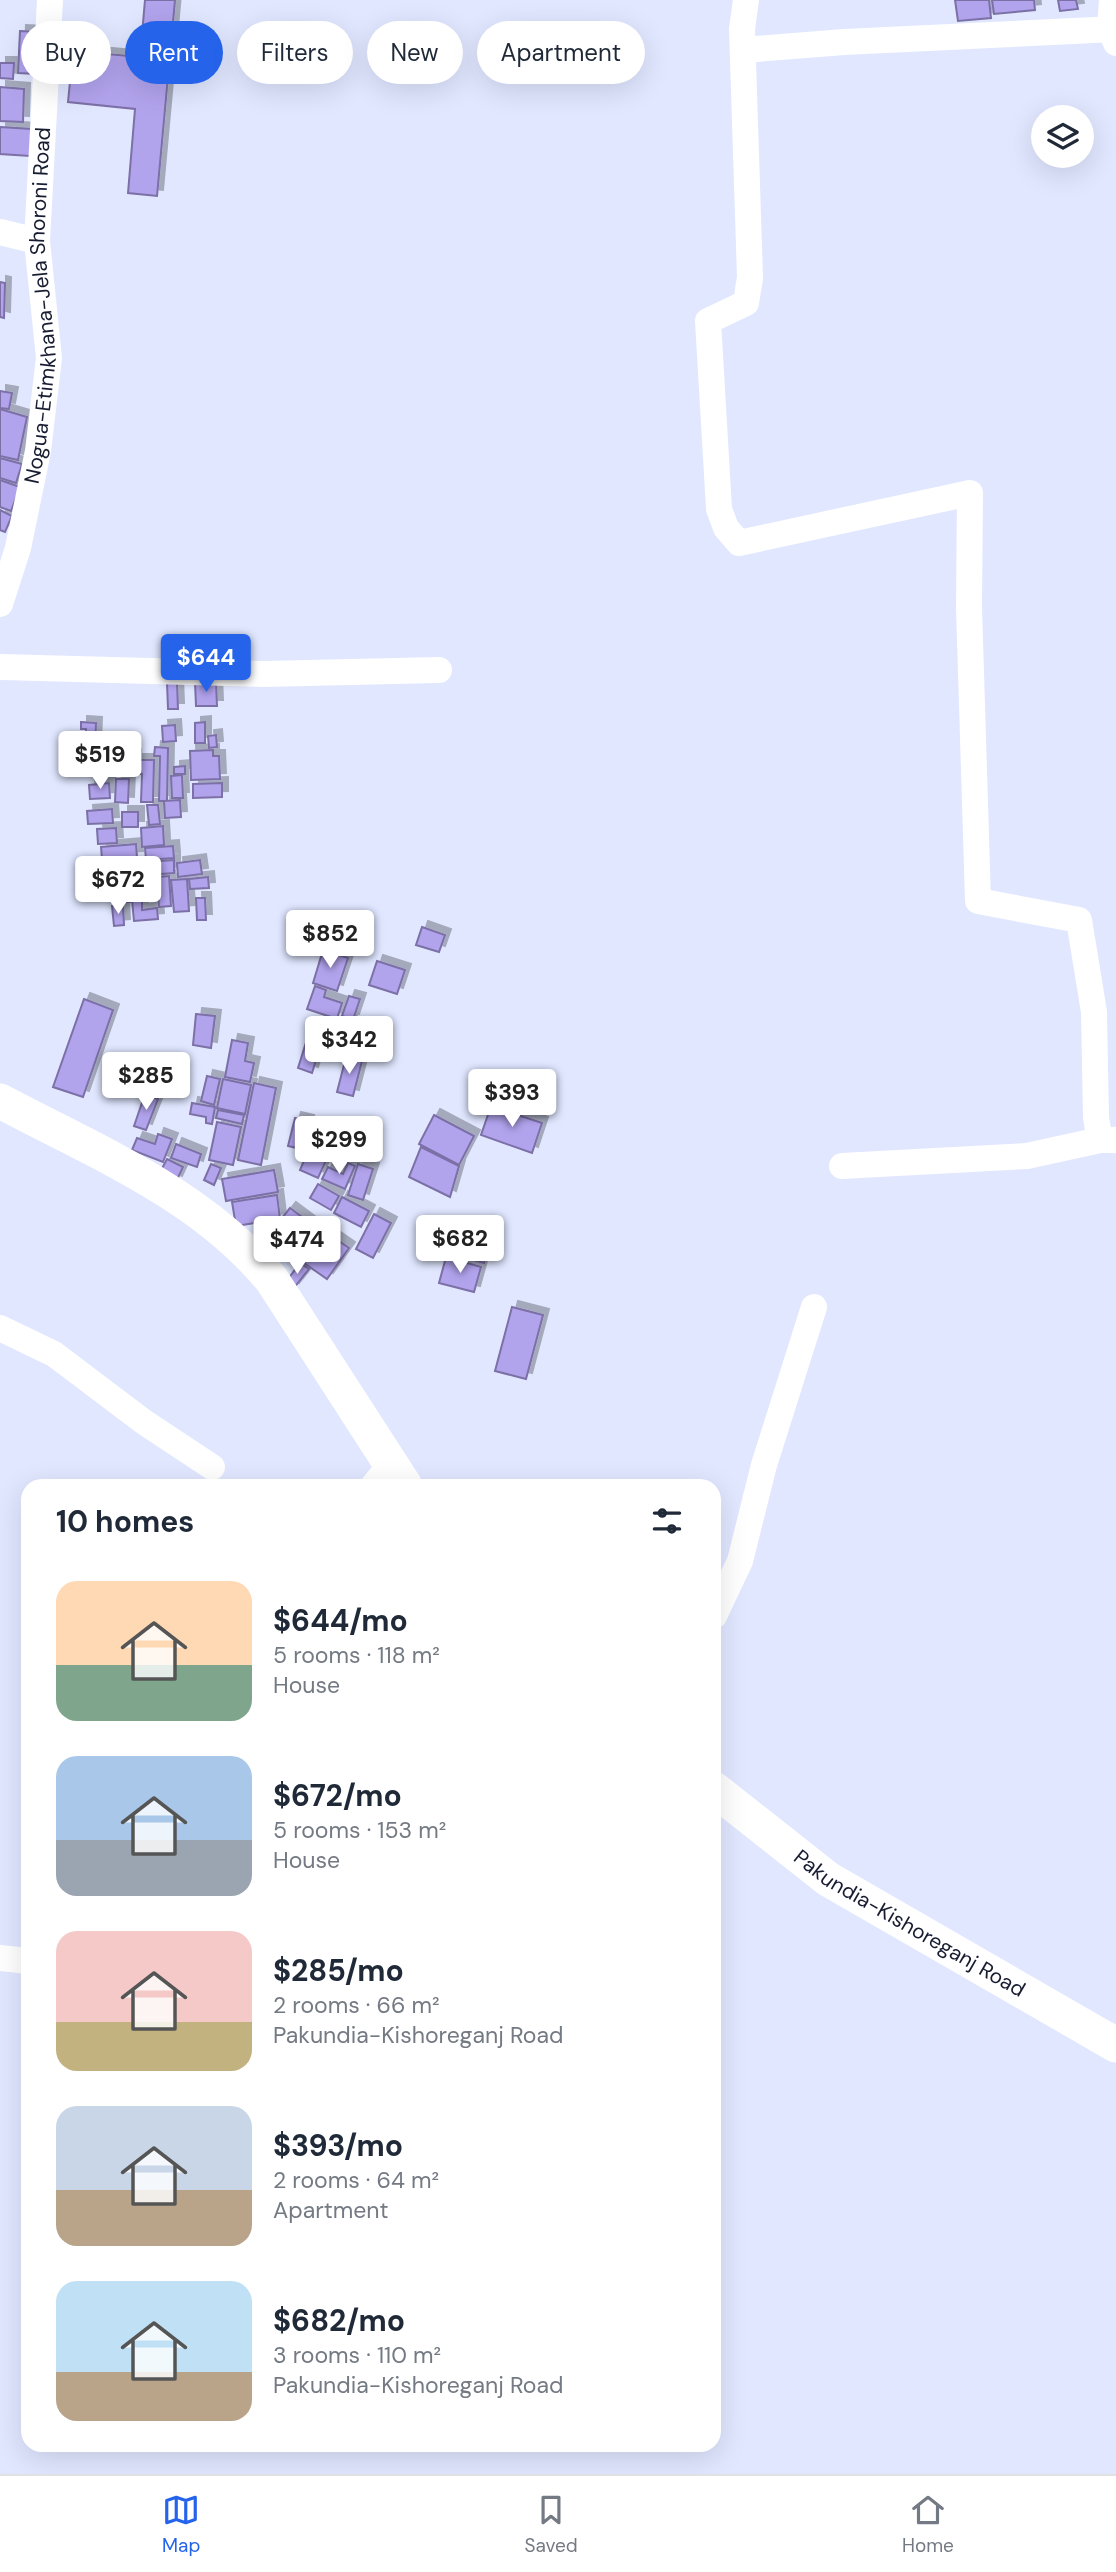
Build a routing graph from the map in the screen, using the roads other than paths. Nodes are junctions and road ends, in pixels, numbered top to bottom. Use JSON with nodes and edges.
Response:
{"nodes":[{"id":1,"x":50,"y":0,"type":"edge"},
{"id":2,"x":746,"y":0,"type":"edge"},
{"id":3,"x":1112,"y":0,"type":"edge"},
{"id":4,"x":1114,"y":34,"type":"edge"},
{"id":5,"x":744,"y":50,"type":"junction"},
{"id":6,"x":0,"y":232,"type":"edge"},
{"id":7,"x":37,"y":241,"type":"junction"},
{"id":8,"x":0,"y":604,"type":"edge"},
{"id":9,"x":0,"y":667,"type":"edge"},
{"id":10,"x":439,"y":670,"type":"dead end"},
{"id":11,"x":0,"y":1101,"type":"edge"},
{"id":12,"x":1108,"y":1140,"type":"edge"},
{"id":13,"x":842,"y":1166,"type":"dead end"},
{"id":14,"x":814,"y":1307,"type":"dead end"},
{"id":15,"x":0,"y":1328,"type":"edge"},
{"id":16,"x":212,"y":1467,"type":"dead end"},
{"id":17,"x":389,"y":1479,"type":"edge"},
{"id":18,"x":721,"y":1601,"type":"edge"},
{"id":19,"x":721,"y":1795,"type":"edge"},
{"id":20,"x":0,"y":1958,"type":"edge"},
{"id":21,"x":21,"y":1960,"type":"edge"},
{"id":22,"x":1116,"y":2045,"type":"edge"}],
"edges":[{"from":1,"to":7,"type":"street","name":"Nogua-Etimkhana-Jela Shoroni Road"},
{"from":2,"to":5,"type":"street"},
{"from":3,"to":4,"type":"street"},
{"from":4,"to":5,"type":"street"},
{"from":5,"to":12,"type":"street"},
{"from":6,"to":7,"type":"street"},
{"from":7,"to":8,"type":"street","name":"Nogua-Etimkhana-Jela Shoroni Road"},
{"from":9,"to":10,"type":"street"},
{"from":11,"to":17,"type":"main road"},
{"from":12,"to":13,"type":"street"},
{"from":14,"to":18,"type":"street"},
{"from":15,"to":16,"type":"street"},
{"from":19,"to":22,"type":"main road","name":"Pakundia-Kishoreganj Road"},
{"from":20,"to":21,"type":"street"}]}
